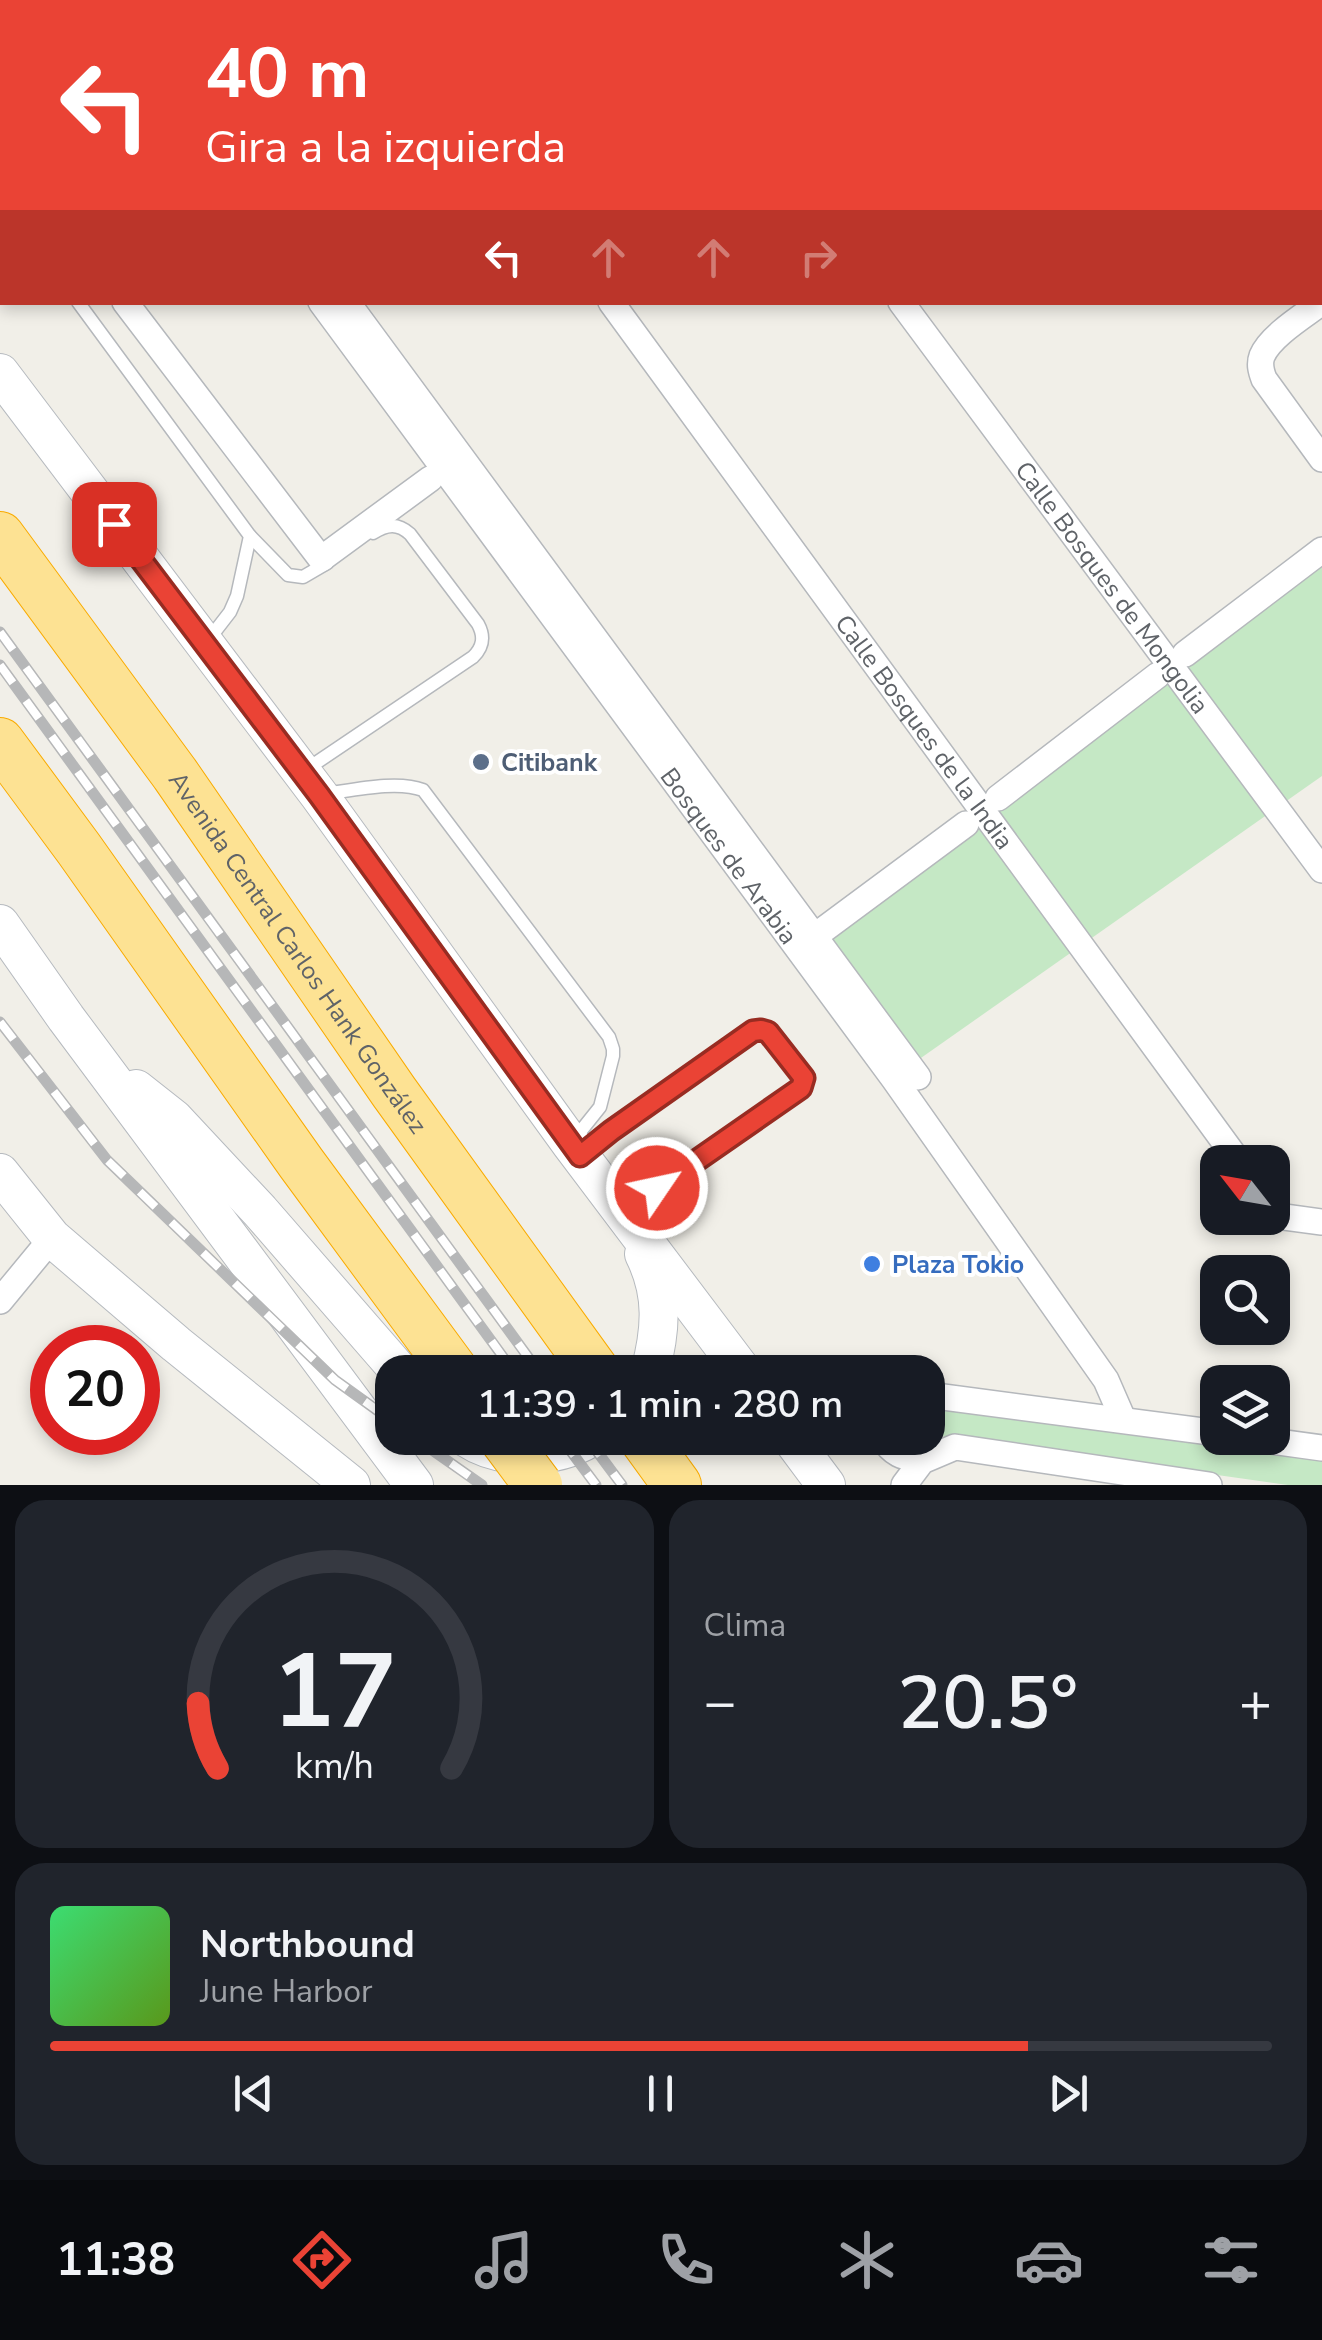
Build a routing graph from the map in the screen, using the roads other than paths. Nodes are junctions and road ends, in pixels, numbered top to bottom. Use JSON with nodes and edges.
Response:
{"nodes":[{"id":1,"x":80,"y":305,"type":"edge"},
{"id":2,"x":127,"y":305,"type":"edge"},
{"id":3,"x":322,"y":305,"type":"edge"},
{"id":4,"x":349,"y":305,"type":"edge"},
{"id":5,"x":613,"y":305,"type":"edge"},
{"id":6,"x":907,"y":305,"type":"edge"},
{"id":7,"x":1318,"y":305,"type":"edge"},
{"id":8,"x":0,"y":373,"type":"edge"},
{"id":9,"x":1322,"y":458,"type":"edge"},
{"id":10,"x":430,"y":480,"type":"dead end"},
{"id":11,"x":0,"y":536,"type":"edge"},
{"id":12,"x":250,"y":536,"type":"junction"},
{"id":13,"x":1322,"y":550,"type":"edge"},
{"id":14,"x":205,"y":644,"type":"junction"},
{"id":15,"x":1185,"y":654,"type":"dead end"},
{"id":16,"x":1158,"y":676,"type":"dead end"},
{"id":17,"x":0,"y":742,"type":"edge"},
{"id":18,"x":310,"y":784,"type":"junction"},
{"id":19,"x":998,"y":798,"type":"dead end"},
{"id":20,"x":966,"y":824,"type":"dead end"},
{"id":21,"x":1322,"y":870,"type":"edge"},
{"id":22,"x":0,"y":924,"type":"edge"},
{"id":23,"x":815,"y":936,"type":"junction"},
{"id":24,"x":98,"y":1060,"type":"junction"},
{"id":25,"x":918,"y":1077,"type":"dead end"},
{"id":26,"x":1226,"y":1145,"type":"edge"},
{"id":27,"x":575,"y":1150,"type":"junction"},
{"id":28,"x":4,"y":1190,"type":"edge"},
{"id":29,"x":1322,"y":1208,"type":"edge"},
{"id":30,"x":1290,"y":1212,"type":"edge"},
{"id":31,"x":623,"y":1213,"type":"junction"},
{"id":32,"x":1290,"y":1215,"type":"edge"},
{"id":33,"x":1322,"y":1222,"type":"edge"},
{"id":34,"x":52,"y":1238,"type":"junction"},
{"id":35,"x":0,"y":1301,"type":"edge"},
{"id":36,"x":385,"y":1355,"type":"edge"},
{"id":37,"x":442,"y":1355,"type":"edge"},
{"id":38,"x":584,"y":1355,"type":"edge"},
{"id":39,"x":654,"y":1355,"type":"edge"},
{"id":40,"x":737,"y":1355,"type":"edge"},
{"id":41,"x":945,"y":1397,"type":"edge"},
{"id":42,"x":1123,"y":1419,"type":"junction"},
{"id":43,"x":1200,"y":1430,"type":"edge"},
{"id":44,"x":1290,"y":1444,"type":"edge"},
{"id":45,"x":1322,"y":1448,"type":"edge"},
{"id":46,"x":516,"y":1455,"type":"edge"},
{"id":47,"x":655,"y":1455,"type":"edge"},
{"id":48,"x":804,"y":1455,"type":"edge"},
{"id":49,"x":897,"y":1455,"type":"edge"},
{"id":50,"x":922,"y":1462,"type":"junction"},
{"id":51,"x":351,"y":1485,"type":"edge"},
{"id":52,"x":414,"y":1485,"type":"edge"},
{"id":53,"x":538,"y":1485,"type":"edge"},
{"id":54,"x":677,"y":1485,"type":"edge"},
{"id":55,"x":826,"y":1485,"type":"edge"},
{"id":56,"x":904,"y":1485,"type":"edge"},
{"id":57,"x":1209,"y":1485,"type":"edge"}],
"edges":[{"from":1,"to":12,"type":"lane"},
{"from":2,"to":10,"type":"street"},
{"from":3,"to":42,"type":"street","name":"Bosques de Arabia"},
{"from":4,"to":23,"type":"street"},
{"from":5,"to":26,"type":"street","name":"Calle Bosques de la India"},
{"from":6,"to":21,"type":"street","name":"Calle Bosques de Mongolia"},
{"from":7,"to":9,"type":"street"},
{"from":8,"to":14,"type":"main road"},
{"from":11,"to":38,"type":"highway","name":"Avenida Central Carlos Hank González"},
{"from":12,"to":14,"type":"lane"},
{"from":12,"to":18,"type":"lane"},
{"from":13,"to":15,"type":"street"},
{"from":14,"to":18,"type":"main road"},
{"from":16,"to":19,"type":"street"},
{"from":17,"to":37,"type":"highway"},
{"from":18,"to":27,"type":"main road"},
{"from":18,"to":27,"type":"lane"},
{"from":20,"to":23,"type":"street"},
{"from":22,"to":24,"type":"main road"},
{"from":23,"to":25,"type":"street"},
{"from":24,"to":36,"type":"main road"},
{"from":24,"to":52,"type":"main road"},
{"from":27,"to":31,"type":"main road"},
{"from":27,"to":31,"type":"lane"},
{"from":28,"to":34,"type":"main road"},
{"from":29,"to":30,"type":"street"},
{"from":31,"to":39,"type":"main road"},
{"from":31,"to":40,"type":"main road"},
{"from":32,"to":33,"type":"street"},
{"from":34,"to":35,"type":"street"},
{"from":34,"to":51,"type":"main road"},
{"from":41,"to":42,"type":"street"},
{"from":42,"to":43,"type":"street"},
{"from":44,"to":45,"type":"street"},
{"from":46,"to":53,"type":"highway","bridge":true},
{"from":47,"to":54,"type":"highway"},
{"from":48,"to":55,"type":"main road"},
{"from":49,"to":50,"type":"street"},
{"from":50,"to":56,"type":"street"},
{"from":50,"to":57,"type":"street"}]}
